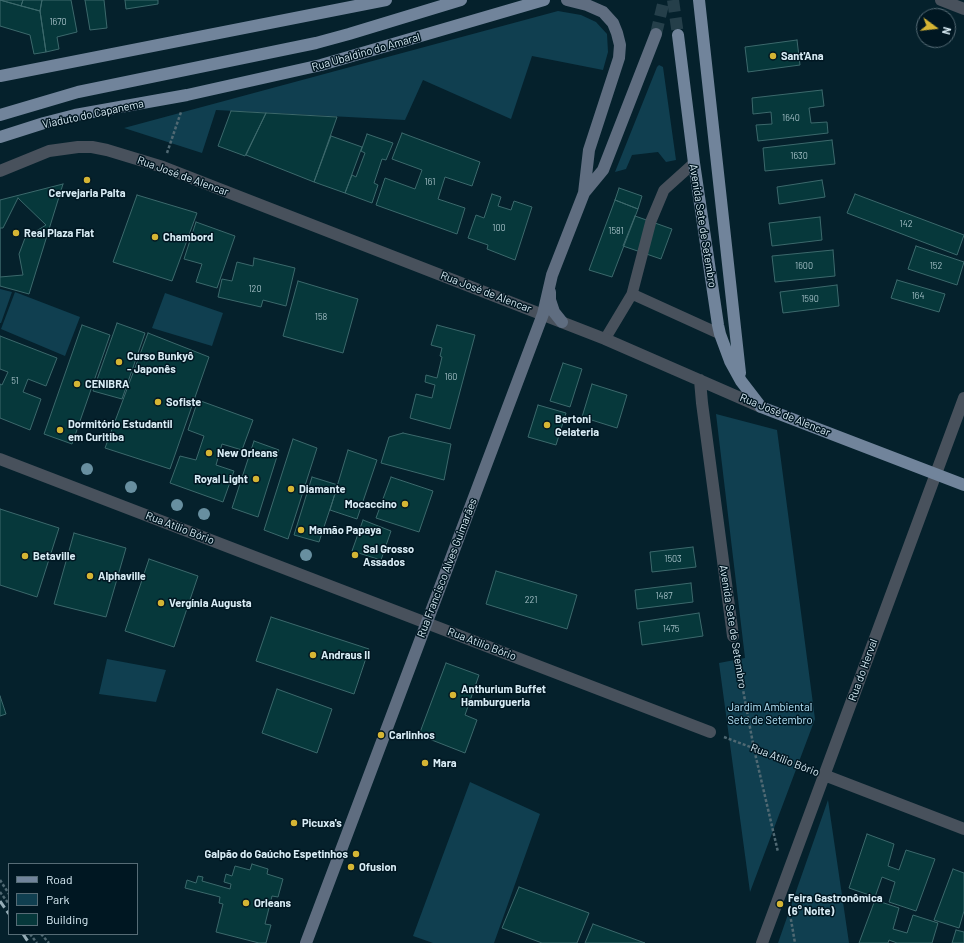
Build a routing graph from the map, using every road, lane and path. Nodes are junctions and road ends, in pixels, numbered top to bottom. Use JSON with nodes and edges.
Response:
{"nodes":[{"id":1,"x":386,"y":0,"type":"edge"},
{"id":2,"x":461,"y":0,"type":"edge"},
{"id":3,"x":544,"y":0,"type":"edge"},
{"id":4,"x":566,"y":0,"type":"edge"},
{"id":5,"x":699,"y":0,"type":"edge"},
{"id":6,"x":942,"y":0,"type":"edge"},
{"id":7,"x":964,"y":9,"type":"edge"},
{"id":8,"x":656,"y":34,"type":"tunnel mouth"},
{"id":9,"x":678,"y":35,"type":"tunnel mouth"},
{"id":10,"x":183,"y":72,"type":"joint"},
{"id":11,"x":0,"y":76,"type":"edge"},
{"id":12,"x":187,"y":95,"type":"junction"},
{"id":13,"x":0,"y":115,"type":"edge"},
{"id":14,"x":0,"y":137,"type":"edge"},
{"id":15,"x":694,"y":163,"type":"junction"},
{"id":16,"x":163,"y":167,"type":"junction"},
{"id":17,"x":0,"y":171,"type":"edge"},
{"id":18,"x":584,"y":192,"type":"junction"},
{"id":19,"x":552,"y":275,"type":"junction"},
{"id":20,"x":632,"y":294,"type":"junction"},
{"id":21,"x":542,"y":314,"type":"junction"},
{"id":22,"x":562,"y":322,"type":"junction"},
{"id":23,"x":720,"y":334,"type":"junction"},
{"id":24,"x":605,"y":339,"type":"junction"},
{"id":25,"x":700,"y":380,"type":"junction"},
{"id":26,"x":741,"y":381,"type":"junction"},
{"id":27,"x":964,"y":398,"type":"edge"},
{"id":28,"x":761,"y":407,"type":"junction"},
{"id":29,"x":0,"y":459,"type":"edge"},
{"id":30,"x":936,"y":474,"type":"junction"},
{"id":31,"x":964,"y":485,"type":"edge"},
{"id":32,"x":426,"y":623,"type":"junction"},
{"id":33,"x":733,"y":636,"type":"joint"},
{"id":34,"x":710,"y":732,"type":"joint"},
{"id":35,"x":754,"y":749,"type":"junction"},
{"id":36,"x":824,"y":775,"type":"junction"},
{"id":37,"x":964,"y":829,"type":"edge"},
{"id":38,"x":0,"y":880,"type":"edge"},
{"id":39,"x":784,"y":882,"type":"junction"},
{"id":40,"x":0,"y":892,"type":"edge"},
{"id":41,"x":8,"y":892,"type":"edge"},
{"id":42,"x":8,"y":903,"type":"edge"},
{"id":43,"x":790,"y":912,"type":"dead end"},
{"id":44,"x":31,"y":935,"type":"edge"},
{"id":45,"x":42,"y":935,"type":"edge"},
{"id":46,"x":37,"y":943,"type":"edge"},
{"id":47,"x":49,"y":943,"type":"edge"},
{"id":48,"x":306,"y":943,"type":"edge"},
{"id":49,"x":762,"y":943,"type":"edge"},
{"id":50,"x":795,"y":943,"type":"edge"}],
"edges":[{"from":1,"to":11,"type":"main road"},
{"from":2,"to":10,"type":"main road","name":"Rua Ubaldino do Amaral"},
{"from":3,"to":12,"type":"main road","name":"Rua Ubaldino do Amaral"},
{"from":4,"to":18,"type":"street","name":"Rua Francisco Alves Guimarães"},
{"from":5,"to":26,"type":"main road"},
{"from":6,"to":7,"type":"street"},
{"from":8,"to":18,"type":"street","name":"Rua Francisco Alves Guimarães"},
{"from":9,"to":15,"type":"main road","name":"Avenida Sete de Setembro"},
{"from":10,"to":13,"type":"main road","name":"Viaduto do Capanema"},
{"from":12,"to":14,"type":"main road","name":"Viaduto do Capanema"},
{"from":12,"to":16,"type":"path"},
{"from":15,"to":20,"type":"lane"},
{"from":15,"to":23,"type":"main road","name":"Avenida Sete de Setembro"},
{"from":16,"to":17,"type":"street","name":"Rua José de Alencar"},
{"from":16,"to":21,"type":"street","name":"Rua José de Alencar"},
{"from":18,"to":19,"type":"street","name":"Rua Francisco Alves Guimarães"},
{"from":19,"to":21,"type":"street","name":"Rua Francisco Alves Guimarães"},
{"from":19,"to":22,"type":"street"},
{"from":20,"to":23,"type":"lane"},
{"from":20,"to":24,"type":"lane"},
{"from":21,"to":22,"type":"street","name":"Rua José de Alencar"},
{"from":21,"to":32,"type":"street","name":"Rua Francisco Alves Guimarães"},
{"from":22,"to":24,"type":"street","name":"Rua José de Alencar"},
{"from":23,"to":26,"type":"main road","name":"Avenida Sete de Setembro"},
{"from":24,"to":25,"type":"street","name":"Rua José de Alencar"},
{"from":25,"to":28,"type":"street","name":"Rua José de Alencar"},
{"from":25,"to":33,"type":"street","name":"Avenida Sete de Setembro"},
{"from":26,"to":28,"type":"main road","name":"Avenida Sete de Setembro"},
{"from":27,"to":30,"type":"street","name":"Rua do Herval"},
{"from":28,"to":30,"type":"main road","name":"Rua José de Alencar"},
{"from":29,"to":32,"type":"street","name":"Rua Atílio Bório"},
{"from":30,"to":31,"type":"main road","name":"Rua José de Alencar"},
{"from":30,"to":36,"type":"street","name":"Rua do Herval"},
{"from":32,"to":34,"type":"street","name":"Rua Atílio Bório"},
{"from":32,"to":48,"type":"street","name":"Rua Francisco Alves Guimarães"},
{"from":33,"to":35,"type":"path","name":"Avenida Sete de Setembro"},
{"from":34,"to":35,"type":"path","name":"Rua Atílio Bório"},
{"from":35,"to":36,"type":"path","name":"Rua Atílio Bório"},
{"from":35,"to":39,"type":"path","name":"Avenida Sete de Setembro"},
{"from":36,"to":37,"type":"street","name":"Rua Atílio Bório"},
{"from":36,"to":39,"type":"street","name":"Rua do Herval"},
{"from":38,"to":41,"type":"path"},
{"from":39,"to":49,"type":"street","name":"Rua do Herval"},
{"from":40,"to":42,"type":"path"},
{"from":43,"to":50,"type":"path"},
{"from":44,"to":46,"type":"path"},
{"from":45,"to":47,"type":"path"}]}
